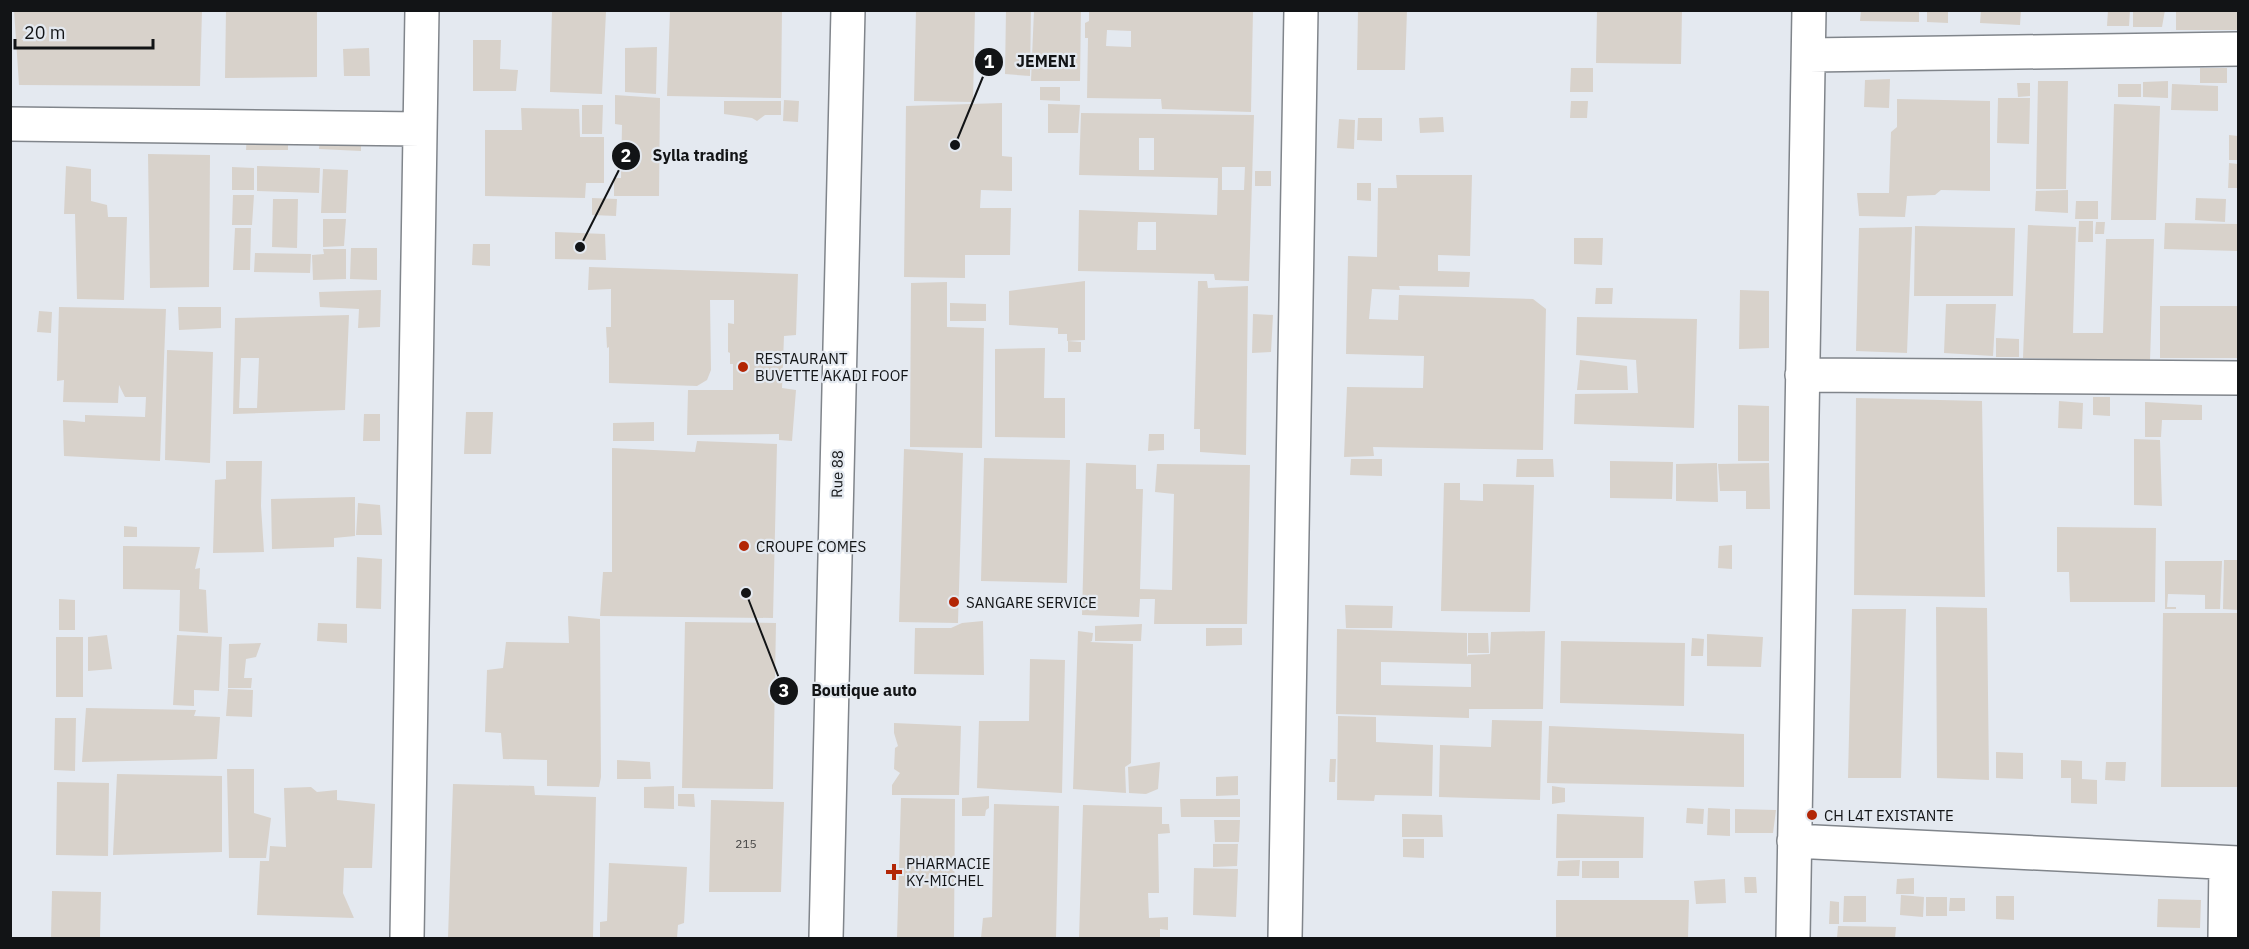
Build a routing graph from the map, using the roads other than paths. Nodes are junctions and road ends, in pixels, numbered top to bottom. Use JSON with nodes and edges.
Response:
{"nodes":[{"id":1,"x":422,"y":10,"type":"edge"},
{"id":2,"x":848,"y":10,"type":"edge"},
{"id":3,"x":1301,"y":10,"type":"edge"},
{"id":4,"x":1809,"y":10,"type":"edge"},
{"id":5,"x":2238,"y":49,"type":"edge"},
{"id":6,"x":1809,"y":56,"type":"junction"},
{"id":7,"x":10,"y":124,"type":"edge"},
{"id":8,"x":420,"y":129,"type":"junction"},
{"id":9,"x":1802,"y":375,"type":"junction"},
{"id":10,"x":2238,"y":378,"type":"edge"},
{"id":11,"x":1794,"y":841,"type":"junction"},
{"id":12,"x":2232,"y":863,"type":"edge"},
{"id":13,"x":407,"y":939,"type":"edge"},
{"id":14,"x":826,"y":939,"type":"edge"},
{"id":15,"x":1285,"y":939,"type":"edge"},
{"id":16,"x":1792,"y":939,"type":"edge"},
{"id":17,"x":2225,"y":939,"type":"edge"}],
"edges":[{"from":1,"to":8,"type":"street"},
{"from":2,"to":14,"type":"street","name":"Rue 88"},
{"from":3,"to":15,"type":"street"},
{"from":4,"to":6,"type":"street"},
{"from":5,"to":6,"type":"street"},
{"from":6,"to":9,"type":"street"},
{"from":7,"to":8,"type":"street"},
{"from":8,"to":13,"type":"street"},
{"from":9,"to":10,"type":"street"},
{"from":9,"to":11,"type":"street"},
{"from":11,"to":12,"type":"street"},
{"from":11,"to":16,"type":"street"},
{"from":12,"to":17,"type":"street"}]}
